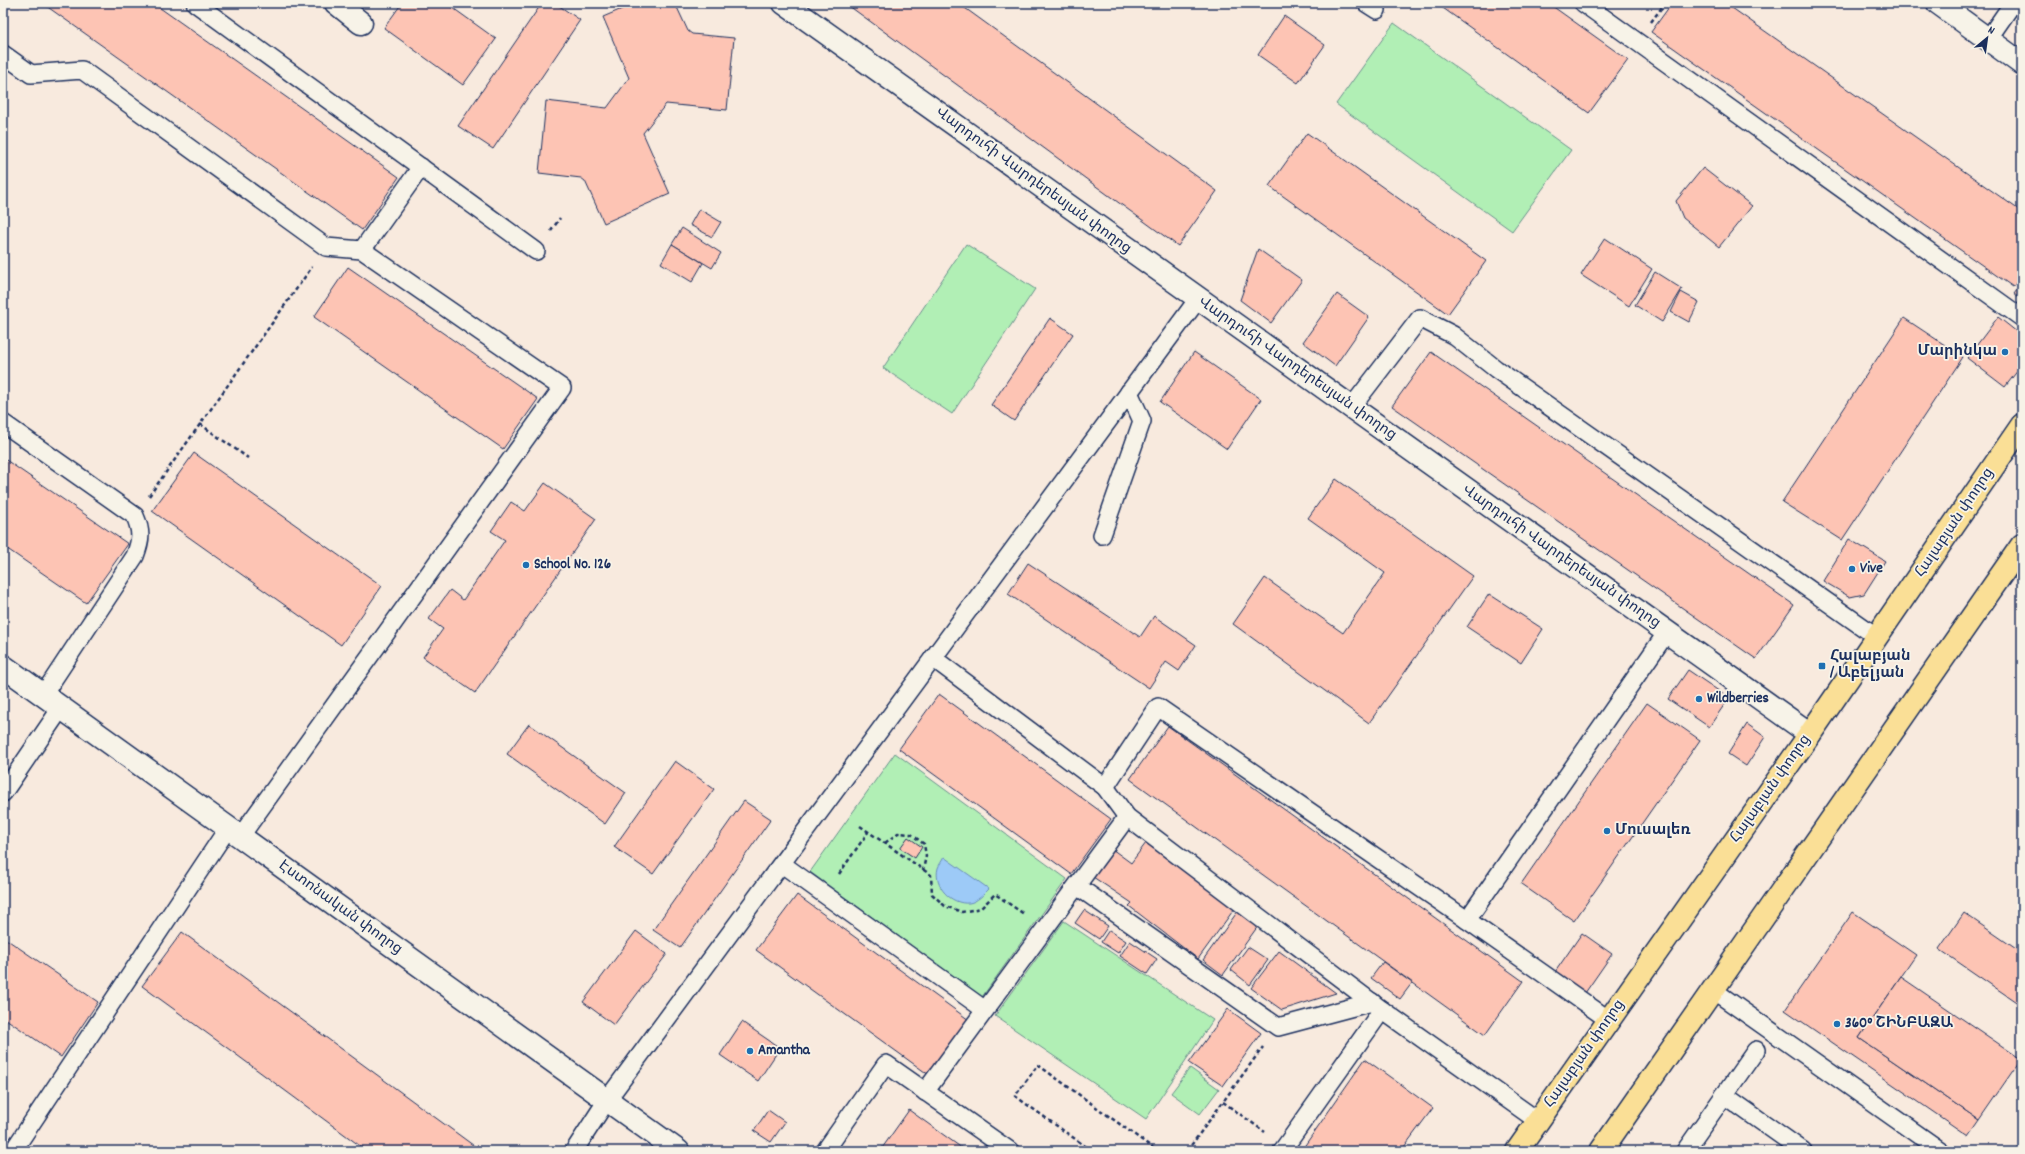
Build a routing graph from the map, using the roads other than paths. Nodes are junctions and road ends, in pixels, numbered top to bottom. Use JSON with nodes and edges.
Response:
{"nodes":[{"id":1,"x":195,"y":3,"type":"edge"},
{"id":2,"x":336,"y":3,"type":"edge"},
{"id":3,"x":784,"y":3,"type":"edge"},
{"id":4,"x":1583,"y":3,"type":"edge"},
{"id":5,"x":1938,"y":3,"type":"edge"},
{"id":6,"x":2013,"y":3,"type":"edge"},
{"id":7,"x":361,"y":23,"type":"dead end"},
{"id":8,"x":1988,"y":39,"type":"junction"},
{"id":9,"x":3,"y":54,"type":"edge"},
{"id":10,"x":2022,"y":64,"type":"edge"},
{"id":11,"x":421,"y":167,"type":"junction"},
{"id":12,"x":362,"y":250,"type":"junction"},
{"id":13,"x":536,"y":251,"type":"dead end"},
{"id":14,"x":1198,"y":298,"type":"junction"},
{"id":15,"x":2022,"y":318,"type":"edge"},
{"id":16,"x":1129,"y":392,"type":"junction"},
{"id":17,"x":1351,"y":408,"type":"junction"},
{"id":18,"x":3,"y":423,"type":"edge"},
{"id":19,"x":2022,"y":425,"type":"edge"},
{"id":20,"x":1102,"y":535,"type":"dead end"},
{"id":21,"x":2022,"y":545,"type":"edge"},
{"id":22,"x":1667,"y":632,"type":"junction"},
{"id":23,"x":1877,"y":637,"type":"junction"},
{"id":24,"x":933,"y":658,"type":"junction"},
{"id":25,"x":3,"y":666,"type":"edge"},
{"id":26,"x":43,"y":695,"type":"junction"},
{"id":27,"x":61,"y":708,"type":"junction"},
{"id":28,"x":1810,"y":734,"type":"junction"},
{"id":29,"x":1105,"y":787,"type":"junction"},
{"id":30,"x":3,"y":793,"type":"edge"},
{"id":31,"x":1127,"y":817,"type":"junction"},
{"id":32,"x":234,"y":832,"type":"junction"},
{"id":33,"x":782,"y":864,"type":"junction"},
{"id":34,"x":1077,"y":886,"type":"junction"},
{"id":35,"x":1468,"y":920,"type":"junction"},
{"id":36,"x":1713,"y":990,"type":"junction"},
{"id":37,"x":1377,"y":1006,"type":"junction"},
{"id":38,"x":985,"y":1010,"type":"junction"},
{"id":39,"x":1609,"y":1020,"type":"junction"},
{"id":40,"x":1756,"y":1050,"type":"dead end"},
{"id":41,"x":925,"y":1092,"type":"junction"},
{"id":42,"x":1724,"y":1095,"type":"junction"},
{"id":43,"x":607,"y":1100,"type":"junction"},
{"id":44,"x":1538,"y":1121,"type":"junction"},
{"id":45,"x":1284,"y":1149,"type":"edge"},
{"id":46,"x":13,"y":1151,"type":"edge"},
{"id":47,"x":574,"y":1151,"type":"edge"},
{"id":48,"x":678,"y":1151,"type":"edge"},
{"id":49,"x":825,"y":1151,"type":"edge"},
{"id":50,"x":1010,"y":1151,"type":"edge"},
{"id":51,"x":1517,"y":1151,"type":"edge"},
{"id":52,"x":1601,"y":1151,"type":"edge"},
{"id":53,"x":1685,"y":1151,"type":"edge"},
{"id":54,"x":1802,"y":1151,"type":"edge"},
{"id":55,"x":1941,"y":1151,"type":"edge"}],
"edges":[{"from":1,"to":11,"type":"lane"},
{"from":2,"to":7,"type":"street"},
{"from":3,"to":14,"type":"street","name":"Վարդուհի Վարդերեսյան փողոց"},
{"from":4,"to":15,"type":"lane"},
{"from":5,"to":8,"type":"street"},
{"from":6,"to":8,"type":"lane"},
{"from":8,"to":10,"type":"street"},
{"from":9,"to":12,"type":"lane"},
{"from":11,"to":12,"type":"lane"},
{"from":11,"to":13,"type":"lane"},
{"from":12,"to":32,"type":"lane"},
{"from":14,"to":16,"type":"lane"},
{"from":14,"to":17,"type":"street","name":"Վարդուհի Վարդերեսյան փողոց"},
{"from":16,"to":20,"type":"lane"},
{"from":16,"to":24,"type":"lane"},
{"from":17,"to":22,"type":"street","name":"Վարդուհի Վարդերեսյան փողոց"},
{"from":17,"to":23,"type":"lane"},
{"from":18,"to":26,"type":"lane"},
{"from":19,"to":23,"type":"main road","name":"Հալաբյան փողոց"},
{"from":21,"to":36,"type":"main road"},
{"from":22,"to":28,"type":"street","name":"Վարդուհի Վարդերեսյան փողոց"},
{"from":22,"to":35,"type":"lane"},
{"from":23,"to":28,"type":"main road","name":"Հալաբյան փողոց"},
{"from":24,"to":29,"type":"lane"},
{"from":24,"to":33,"type":"lane"},
{"from":25,"to":26,"type":"street","name":"Էստոնական փողոց"},
{"from":26,"to":27,"type":"street","name":"Էստոնական փողոց"},
{"from":27,"to":30,"type":"lane"},
{"from":27,"to":32,"type":"street","name":"Էստոնական փողոց"},
{"from":28,"to":39,"type":"main road","name":"Հալաբյան փողոց"},
{"from":29,"to":31,"type":"lane"},
{"from":29,"to":35,"type":"lane"},
{"from":31,"to":34,"type":"lane"},
{"from":31,"to":37,"type":"lane"},
{"from":32,"to":43,"type":"street","name":"Էստոնական փողոց"},
{"from":32,"to":46,"type":"lane"},
{"from":33,"to":38,"type":"lane"},
{"from":33,"to":43,"type":"lane"},
{"from":34,"to":37,"type":"lane"},
{"from":34,"to":38,"type":"lane"},
{"from":35,"to":39,"type":"lane"},
{"from":36,"to":52,"type":"main road"},
{"from":36,"to":55,"type":"lane"},
{"from":37,"to":44,"type":"lane"},
{"from":37,"to":45,"type":"lane"},
{"from":38,"to":41,"type":"lane"},
{"from":39,"to":44,"type":"main road","name":"Հալաբյան փողոց"},
{"from":40,"to":42,"type":"lane"},
{"from":41,"to":49,"type":"lane"},
{"from":41,"to":50,"type":"lane"},
{"from":42,"to":53,"type":"lane"},
{"from":42,"to":54,"type":"lane"},
{"from":43,"to":47,"type":"lane"},
{"from":43,"to":48,"type":"street","name":"Էստոնական փողոց"},
{"from":44,"to":51,"type":"main road","name":"Հալաբյան փողոց"}]}
